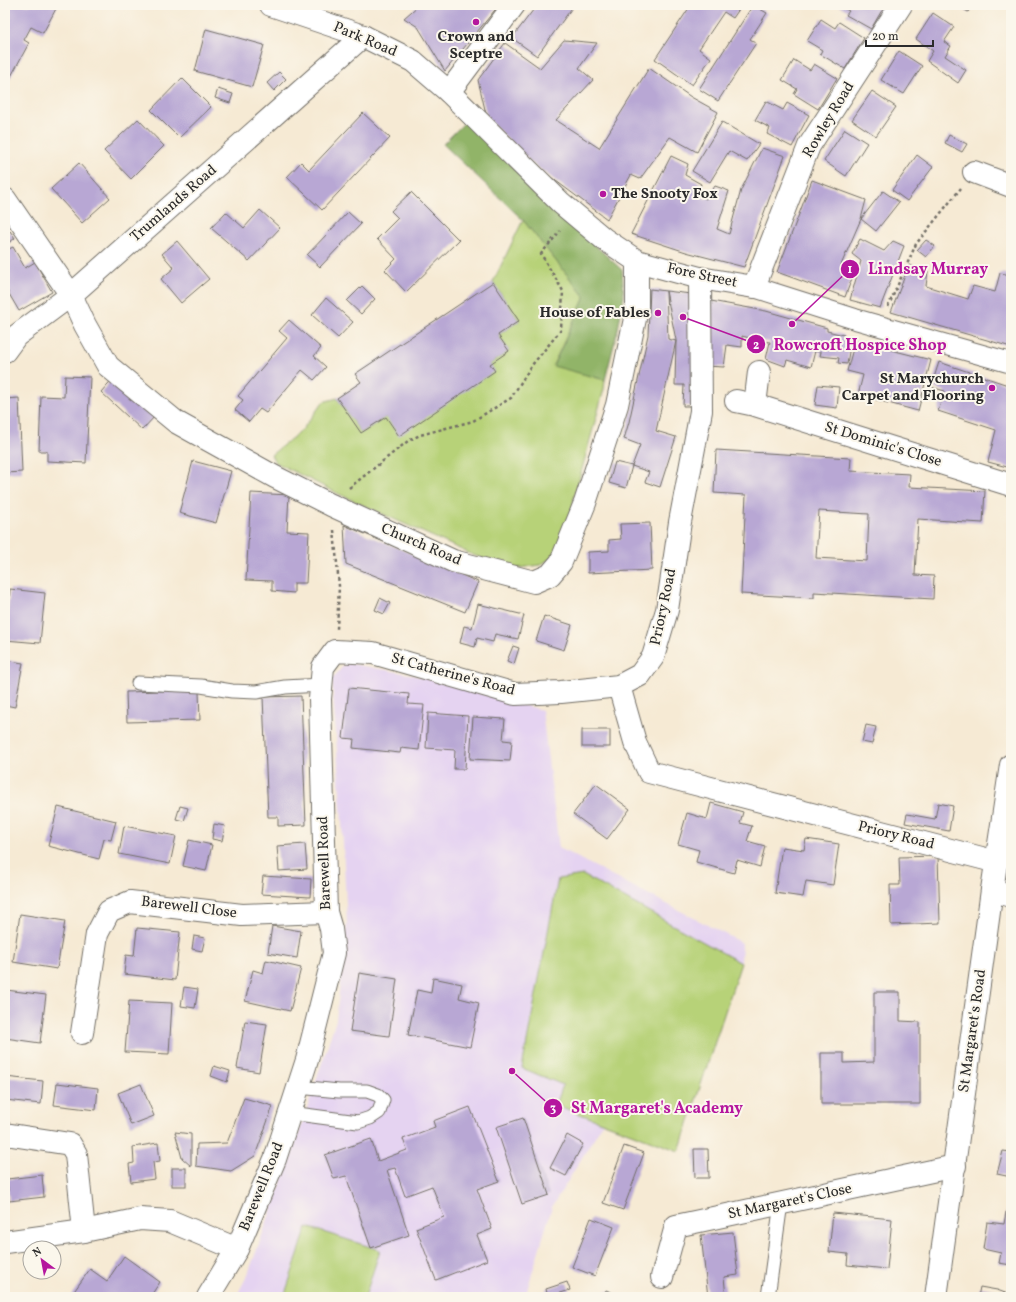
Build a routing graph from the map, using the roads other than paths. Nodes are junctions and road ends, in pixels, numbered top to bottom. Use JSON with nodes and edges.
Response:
{"nodes":[{"id":1,"x":271,"y":5,"type":"edge"},
{"id":2,"x":514,"y":5,"type":"edge"},
{"id":3,"x":901,"y":5,"type":"edge"},
{"id":4,"x":364,"y":36,"type":"junction"},
{"id":5,"x":449,"y":92,"type":"junction"},
{"id":6,"x":974,"y":172,"type":"road end"},
{"id":7,"x":1011,"y":186,"type":"edge"},
{"id":8,"x":5,"y":199,"type":"edge"},
{"id":9,"x":637,"y":261,"type":"junction"},
{"id":10,"x":700,"y":278,"type":"junction"},
{"id":11,"x":754,"y":287,"type":"junction"},
{"id":12,"x":71,"y":295,"type":"junction"},
{"id":13,"x":5,"y":351,"type":"edge"},
{"id":14,"x":1011,"y":362,"type":"edge"},
{"id":15,"x":759,"y":372,"type":"dead end"},
{"id":16,"x":1011,"y":485,"type":"edge"},
{"id":17,"x":335,"y":651,"type":"joint"},
{"id":18,"x":138,"y":683,"type":"dead end"},
{"id":19,"x":321,"y":685,"type":"junction"},
{"id":20,"x":619,"y":686,"type":"junction"},
{"id":21,"x":1011,"y":765,"type":"edge"},
{"id":22,"x":997,"y":862,"type":"junction"},
{"id":23,"x":1001,"y":893,"type":"edge"},
{"id":24,"x":326,"y":912,"type":"junction"},
{"id":25,"x":82,"y":1033,"type":"dead end"},
{"id":26,"x":298,"y":1087,"type":"junction"},
{"id":27,"x":290,"y":1113,"type":"junction"},
{"id":28,"x":5,"y":1134,"type":"edge"},
{"id":29,"x":955,"y":1166,"type":"junction"},
{"id":30,"x":781,"y":1204,"type":"junction"},
{"id":31,"x":84,"y":1231,"type":"junction"},
{"id":32,"x":5,"y":1242,"type":"edge"},
{"id":33,"x":237,"y":1249,"type":"junction"},
{"id":34,"x":662,"y":1277,"type":"dead end"},
{"id":35,"x":208,"y":1297,"type":"edge"},
{"id":36,"x":768,"y":1297,"type":"edge"},
{"id":37,"x":936,"y":1297,"type":"edge"}],
"edges":[{"from":1,"to":4,"type":"street","name":"Park Road"},
{"from":2,"to":5,"type":"street"},
{"from":3,"to":11,"type":"street","name":"Rowley Road"},
{"from":4,"to":5,"type":"street","name":"Park Road"},
{"from":4,"to":12,"type":"street","name":"Trumlands Road"},
{"from":5,"to":9,"type":"street","name":"Fore Street"},
{"from":6,"to":7,"type":"street"},
{"from":8,"to":12,"type":"street"},
{"from":9,"to":10,"type":"street","name":"Fore Street"},
{"from":9,"to":12,"type":"street","name":"Church Road"},
{"from":10,"to":11,"type":"street","name":"Fore Street"},
{"from":10,"to":20,"type":"street","name":"Priory Road"},
{"from":11,"to":14,"type":"street","name":"Fore Street"},
{"from":12,"to":13,"type":"street","name":"Trumlands Road"},
{"from":15,"to":16,"type":"street","name":"St Dominic's Close"},
{"from":17,"to":19,"type":"street","name":"Barewell Road"},
{"from":17,"to":20,"type":"street","name":"St Catherine's Road"},
{"from":18,"to":19,"type":"lane"},
{"from":19,"to":24,"type":"street","name":"Barewell Road"},
{"from":20,"to":22,"type":"street","name":"Priory Road"},
{"from":21,"to":22,"type":"street","name":"St Margaret's Road"},
{"from":22,"to":23,"type":"street","name":"St Margaret's Road"},
{"from":23,"to":29,"type":"street","name":"St Margaret's Road"},
{"from":24,"to":25,"type":"street","name":"Barewell Close"},
{"from":24,"to":26,"type":"street","name":"Barewell Road"},
{"from":26,"to":27,"type":"street","name":"Barewell Road"},
{"from":26,"to":27,"type":"lane"},
{"from":27,"to":33,"type":"street","name":"Barewell Road"},
{"from":28,"to":31,"type":"street"},
{"from":29,"to":30,"type":"street","name":"St Margaret's Close"},
{"from":29,"to":37,"type":"street","name":"St Margaret's Road"},
{"from":30,"to":34,"type":"street","name":"St Margaret's Close"},
{"from":30,"to":36,"type":"lane"},
{"from":31,"to":32,"type":"street"},
{"from":31,"to":33,"type":"street"},
{"from":33,"to":35,"type":"street","name":"Barewell Road"}]}
